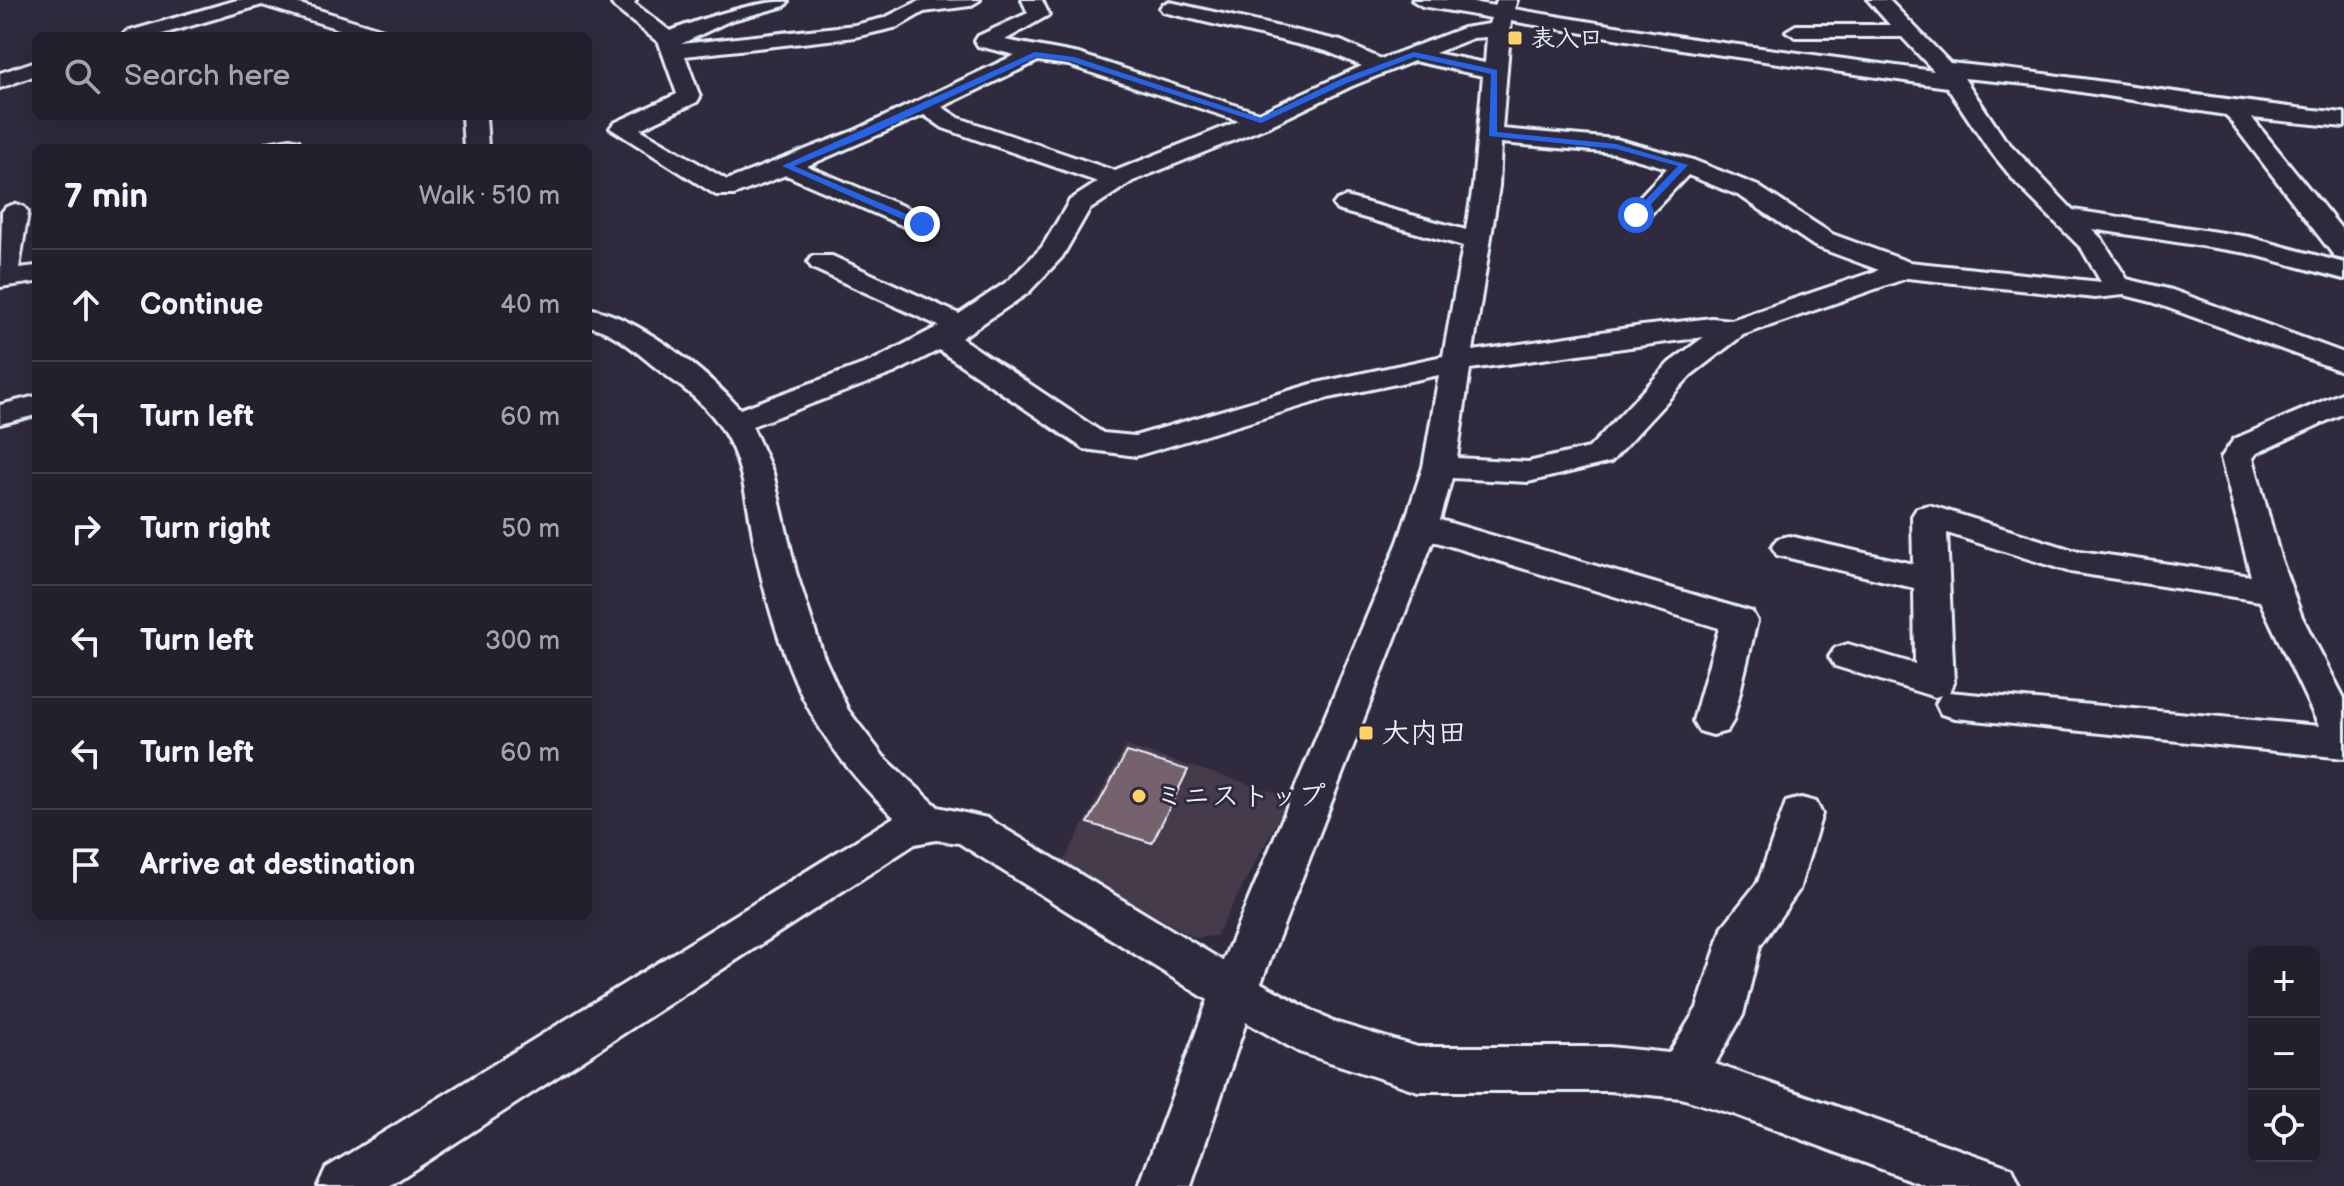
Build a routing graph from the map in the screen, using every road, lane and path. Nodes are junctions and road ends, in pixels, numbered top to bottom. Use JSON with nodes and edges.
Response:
{"nodes":[{"id":1,"x":259,"y":0,"type":"edge"},
{"id":2,"x":266,"y":0,"type":"edge"},
{"id":3,"x":626,"y":0,"type":"edge"},
{"id":4,"x":970,"y":0,"type":"edge"},
{"id":5,"x":1032,"y":0,"type":"edge"},
{"id":6,"x":1422,"y":0,"type":"edge"},
{"id":7,"x":778,"y":2,"type":"dead end"},
{"id":8,"x":1886,"y":3,"type":"edge"},
{"id":9,"x":1170,"y":8,"type":"dead end"},
{"id":10,"x":1502,"y":15,"type":"edge"},
{"id":11,"x":1796,"y":31,"type":"dead end"},
{"id":12,"x":1908,"y":31,"type":"junction"},
{"id":13,"x":147,"y":32,"type":"edge"},
{"id":14,"x":370,"y":32,"type":"edge"},
{"id":15,"x":670,"y":45,"type":"junction"},
{"id":16,"x":1035,"y":54,"type":"junction"},
{"id":17,"x":1414,"y":55,"type":"junction"},
{"id":18,"x":1381,"y":67,"type":"junction"},
{"id":19,"x":32,"y":69,"type":"edge"},
{"id":20,"x":1495,"y":72,"type":"junction"},
{"id":21,"x":1950,"y":75,"type":"junction"},
{"id":22,"x":0,"y":81,"type":"edge"},
{"id":23,"x":926,"y":106,"type":"junction"},
{"id":24,"x":2234,"y":109,"type":"junction"},
{"id":25,"x":474,"y":120,"type":"edge"},
{"id":26,"x":2344,"y":120,"type":"edge"},
{"id":27,"x":1261,"y":121,"type":"junction"},
{"id":28,"x":1492,"y":135,"type":"junction"},
{"id":29,"x":476,"y":144,"type":"edge"},
{"id":30,"x":1684,"y":165,"type":"junction"},
{"id":31,"x":786,"y":166,"type":"junction"},
{"id":32,"x":1117,"y":180,"type":"junction"},
{"id":33,"x":1346,"y":205,"type":"dead end"},
{"id":34,"x":15,"y":212,"type":"dead end"},
{"id":35,"x":1636,"y":215,"type":"dead end"},
{"id":36,"x":2065,"y":217,"type":"junction"},
{"id":37,"x":922,"y":224,"type":"dead end"},
{"id":38,"x":1476,"y":241,"type":"junction"},
{"id":39,"x":2344,"y":251,"type":"edge"},
{"id":40,"x":822,"y":262,"type":"dead end"},
{"id":41,"x":1905,"y":270,"type":"junction"},
{"id":42,"x":2344,"y":271,"type":"edge"},
{"id":43,"x":32,"y":274,"type":"edge"},
{"id":44,"x":2,"y":278,"type":"edge"},
{"id":45,"x":2117,"y":285,"type":"junction"},
{"id":46,"x":592,"y":318,"type":"edge"},
{"id":47,"x":1733,"y":329,"type":"junction"},
{"id":48,"x":951,"y":332,"type":"junction"},
{"id":49,"x":1457,"y":362,"type":"junction"},
{"id":50,"x":2344,"y":363,"type":"edge"},
{"id":51,"x":2344,"y":401,"type":"edge"},
{"id":52,"x":32,"y":406,"type":"edge"},
{"id":53,"x":0,"y":415,"type":"edge"},
{"id":54,"x":734,"y":422,"type":"junction"},
{"id":55,"x":1439,"y":467,"type":"junction"},
{"id":56,"x":1422,"y":526,"type":"junction"},
{"id":57,"x":1789,"y":547,"type":"dead end"},
{"id":58,"x":1931,"y":580,"type":"junction"},
{"id":59,"x":2274,"y":591,"type":"junction"},
{"id":60,"x":1848,"y":657,"type":"dead end"},
{"id":61,"x":1955,"y":704,"type":"dead end"},
{"id":62,"x":1713,"y":721,"type":"dead end"},
{"id":63,"x":2344,"y":736,"type":"edge"},
{"id":64,"x":2344,"y":743,"type":"edge"},
{"id":65,"x":1801,"y":814,"type":"dead end"},
{"id":66,"x":927,"y":822,"type":"junction"},
{"id":67,"x":1233,"y":991,"type":"junction"},
{"id":68,"x":1681,"y":1076,"type":"junction"},
{"id":69,"x":344,"y":1186,"type":"edge"},
{"id":70,"x":1165,"y":1186,"type":"edge"},
{"id":71,"x":1994,"y":1186,"type":"edge"}],
"edges":[{"from":1,"to":13,"type":"street"},
{"from":2,"to":14,"type":"street"},
{"from":3,"to":15,"type":"street"},
{"from":4,"to":15,"type":"street"},
{"from":5,"to":16,"type":"street"},
{"from":6,"to":10,"type":"street"},
{"from":7,"to":15,"type":"street"},
{"from":8,"to":12,"type":"street"},
{"from":9,"to":18,"type":"street"},
{"from":10,"to":17,"type":"street"},
{"from":10,"to":20,"type":"street"},
{"from":10,"to":21,"type":"street"},
{"from":11,"to":12,"type":"street"},
{"from":12,"to":21,"type":"street"},
{"from":15,"to":31,"type":"street"},
{"from":16,"to":23,"type":"street"},
{"from":16,"to":27,"type":"street"},
{"from":17,"to":18,"type":"street"},
{"from":17,"to":20,"type":"street"},
{"from":18,"to":27,"type":"street"},
{"from":19,"to":22,"type":"street"},
{"from":20,"to":28,"type":"street"},
{"from":21,"to":24,"type":"street"},
{"from":21,"to":36,"type":"street"},
{"from":23,"to":31,"type":"street"},
{"from":23,"to":32,"type":"street"},
{"from":24,"to":26,"type":"street"},
{"from":24,"to":39,"type":"street"},
{"from":25,"to":29,"type":"street"},
{"from":27,"to":32,"type":"street"},
{"from":28,"to":30,"type":"street"},
{"from":28,"to":38,"type":"street"},
{"from":30,"to":35,"type":"street"},
{"from":30,"to":41,"type":"street"},
{"from":31,"to":37,"type":"street"},
{"from":32,"to":48,"type":"street"},
{"from":33,"to":38,"type":"street"},
{"from":34,"to":44,"type":"street"},
{"from":36,"to":42,"type":"street"},
{"from":36,"to":45,"type":"street"},
{"from":38,"to":49,"type":"street"},
{"from":40,"to":48,"type":"street"},
{"from":41,"to":45,"type":"street"},
{"from":41,"to":47,"type":"street"},
{"from":43,"to":44,"type":"street"},
{"from":45,"to":50,"type":"street"},
{"from":46,"to":54,"type":"street"},
{"from":47,"to":49,"type":"street"},
{"from":47,"to":55,"type":"street"},
{"from":48,"to":49,"type":"street"},
{"from":48,"to":54,"type":"street"},
{"from":49,"to":55,"type":"street"},
{"from":51,"to":59,"type":"street"},
{"from":52,"to":53,"type":"street"},
{"from":54,"to":66,"type":"street"},
{"from":55,"to":56,"type":"street"},
{"from":56,"to":62,"type":"street"},
{"from":56,"to":67,"type":"street"},
{"from":57,"to":58,"type":"street"},
{"from":58,"to":59,"type":"street"},
{"from":58,"to":60,"type":"street"},
{"from":59,"to":63,"type":"street"},
{"from":61,"to":64,"type":"street"},
{"from":65,"to":68,"type":"street"},
{"from":66,"to":67,"type":"street"},
{"from":66,"to":69,"type":"street"},
{"from":67,"to":68,"type":"street"},
{"from":67,"to":70,"type":"street"},
{"from":68,"to":71,"type":"street"}]}
